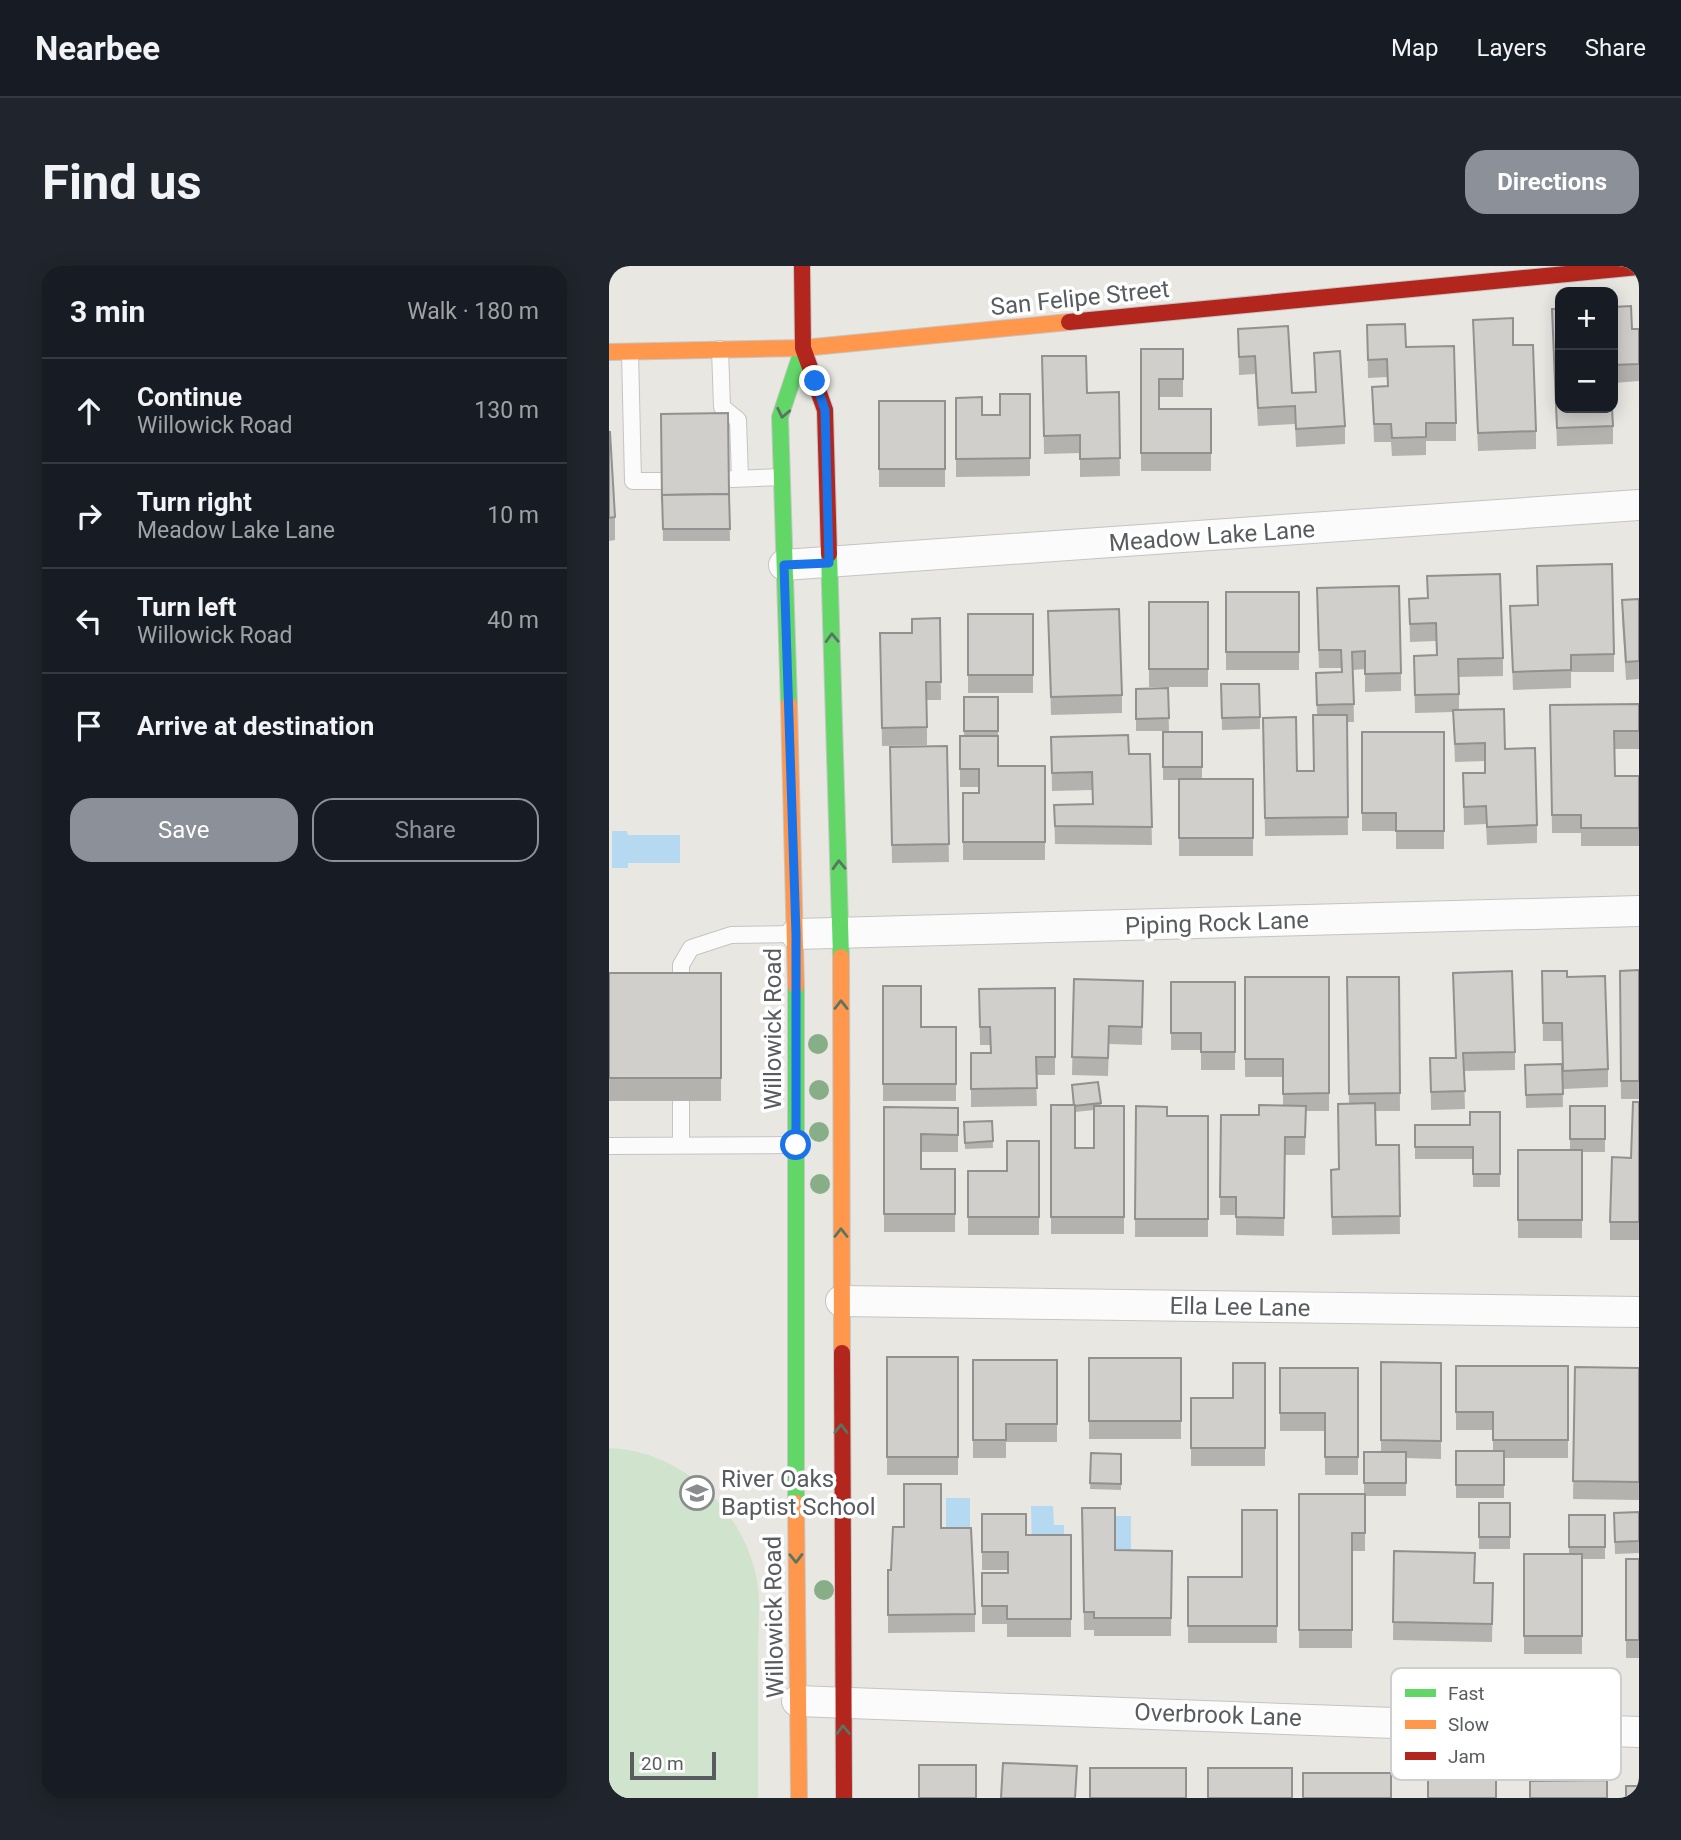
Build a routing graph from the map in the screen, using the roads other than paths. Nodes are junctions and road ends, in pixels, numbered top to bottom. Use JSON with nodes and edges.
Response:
{"nodes":[{"id":1,"x":802,"y":266,"type":"edge"},
{"id":2,"x":1639,"y":267,"type":"edge"},
{"id":3,"x":803,"y":348,"type":"junction"},
{"id":4,"x":720,"y":349,"type":"junction"},
{"id":5,"x":609,"y":352,"type":"edge"},
{"id":6,"x":630,"y":352,"type":"junction"},
{"id":7,"x":782,"y":477,"type":"junction"},
{"id":8,"x":662,"y":481,"type":"edge"},
{"id":9,"x":1639,"y":505,"type":"edge"},
{"id":10,"x":829,"y":563,"type":"junction"},
{"id":11,"x":784,"y":565,"type":"junction"},
{"id":12,"x":1639,"y":911,"type":"edge"},
{"id":13,"x":796,"y":934,"type":"junction"},
{"id":14,"x":841,"y":934,"type":"junction"},
{"id":15,"x":681,"y":996,"type":"edge"},
{"id":16,"x":681,"y":1101,"type":"edge"},
{"id":17,"x":681,"y":1145,"type":"junction"},
{"id":18,"x":796,"y":1145,"type":"junction"},
{"id":19,"x":609,"y":1146,"type":"edge"},
{"id":20,"x":795,"y":1293,"type":"junction"},
{"id":21,"x":825,"y":1308,"type":"junction"},
{"id":22,"x":1639,"y":1312,"type":"edge"},
{"id":23,"x":794,"y":1340,"type":"junction"},
{"id":24,"x":842,"y":1700,"type":"junction"},
{"id":25,"x":797,"y":1701,"type":"junction"},
{"id":26,"x":1391,"y":1722,"type":"edge"},
{"id":27,"x":1621,"y":1731,"type":"edge"},
{"id":28,"x":1639,"y":1732,"type":"edge"},
{"id":29,"x":799,"y":1798,"type":"edge"},
{"id":30,"x":844,"y":1798,"type":"edge"}],
"edges":[{"from":1,"to":3,"type":"main road","name":"Willowick Road"},
{"from":2,"to":3,"type":"main road","name":"San Felipe Street"},
{"from":3,"to":4,"type":"main road","name":"San Felipe Street"},
{"from":3,"to":7,"type":"main road","name":"Willowick Road","one_way":true},
{"from":3,"to":10,"type":"main road","name":"Willowick Road"},
{"from":4,"to":6,"type":"main road","name":"San Felipe Street"},
{"from":4,"to":7,"type":"lane"},
{"from":5,"to":6,"type":"main road","name":"San Felipe Street"},
{"from":6,"to":8,"type":"lane"},
{"from":7,"to":11,"type":"main road","name":"Willowick Road"},
{"from":9,"to":10,"type":"street","name":"Meadow Lake Lane"},
{"from":10,"to":11,"type":"street","name":"Meadow Lake Lane"},
{"from":14,"to":10,"type":"main road","name":"Willowick Road","one_way":true},
{"from":11,"to":13,"type":"main road","name":"Willowick Road"},
{"from":12,"to":14,"type":"street","name":"Piping Rock Lane"},
{"from":13,"to":14,"type":"street","name":"Piping Rock Lane"},
{"from":13,"to":15,"type":"lane"},
{"from":13,"to":18,"type":"main road","name":"Willowick Road"},
{"from":21,"to":14,"type":"main road","name":"Willowick Road","one_way":true},
{"from":16,"to":17,"type":"lane"},
{"from":17,"to":18,"type":"lane"},
{"from":17,"to":19,"type":"lane"},
{"from":18,"to":20,"type":"main road","name":"Willowick Road"},
{"from":20,"to":21,"type":"main road","name":"Ella Lee Lane"},
{"from":20,"to":23,"type":"main road","name":"Willowick Road"},
{"from":21,"to":22,"type":"street","name":"Ella Lee Lane"},
{"from":21,"to":23,"type":"main road"},
{"from":24,"to":21,"type":"main road","name":"Willowick Road","one_way":true},
{"from":23,"to":25,"type":"main road","name":"Willowick Road","one_way":true},
{"from":24,"to":25,"type":"street","name":"Overbrook Lane"},
{"from":24,"to":26,"type":"street","name":"Overbrook Lane"},
{"from":30,"to":24,"type":"main road","name":"Willowick Road","one_way":true},
{"from":25,"to":29,"type":"main road","name":"Willowick Road"},
{"from":27,"to":28,"type":"street","name":"Overbrook Lane"}]}
